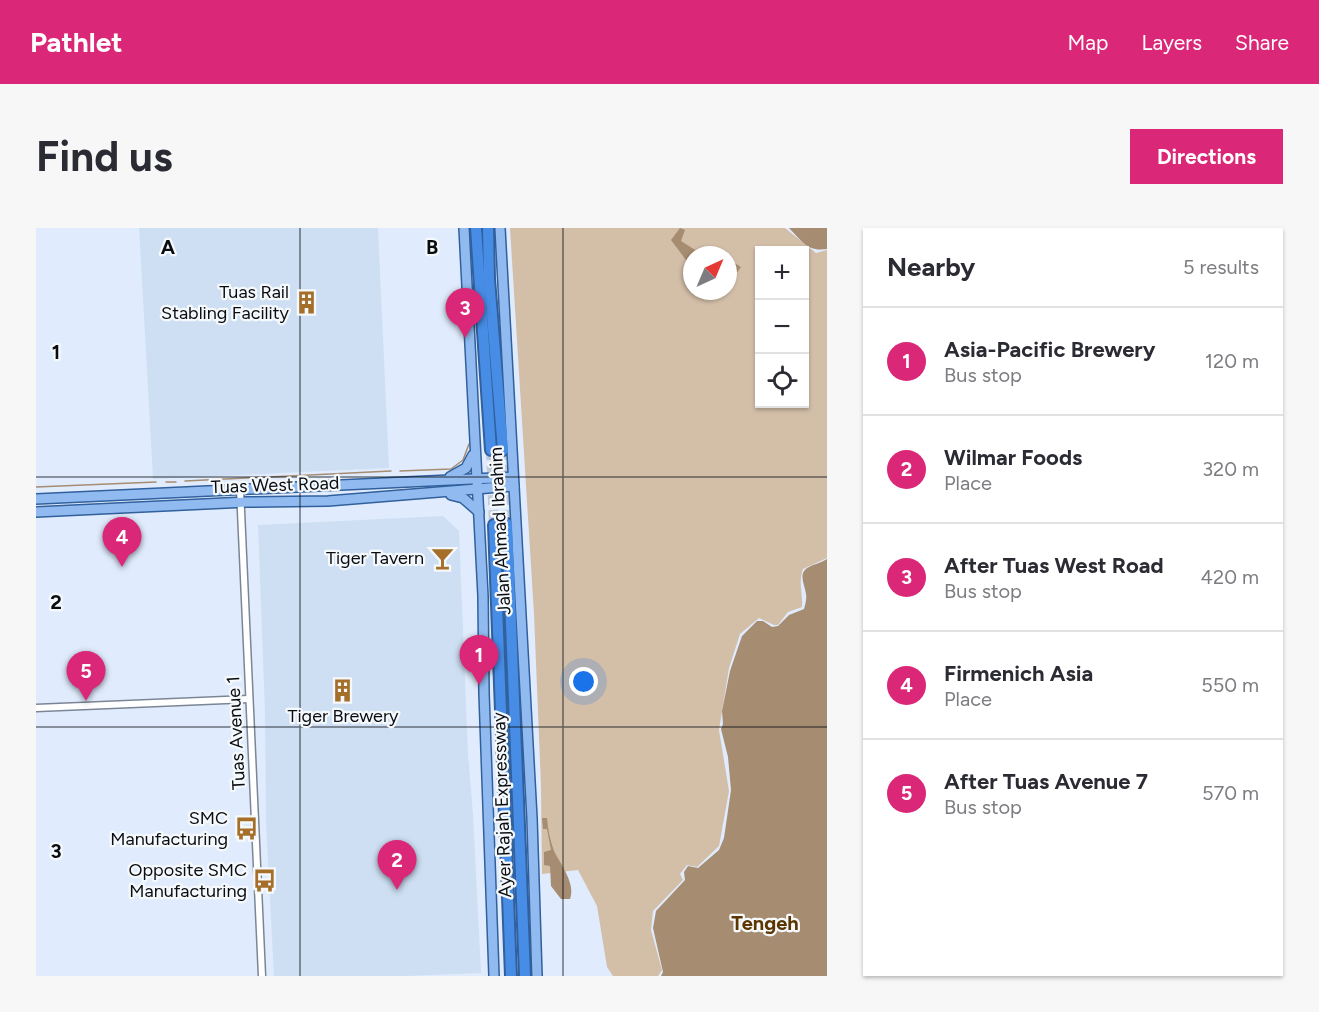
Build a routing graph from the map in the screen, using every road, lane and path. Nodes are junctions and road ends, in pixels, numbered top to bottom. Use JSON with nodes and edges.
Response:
{"nodes":[{"id":1,"x":464,"y":228,"type":"edge"},
{"id":2,"x":476,"y":228,"type":"edge"},
{"id":3,"x":488,"y":228,"type":"edge"},
{"id":4,"x":500,"y":228,"type":"edge"},
{"id":5,"x":475,"y":447,"type":"junction"},
{"id":6,"x":490,"y":450,"type":"tunnel mouth"},
{"id":7,"x":503,"y":450,"type":"tunnel mouth"},
{"id":8,"x":436,"y":481,"type":"junction"},
{"id":9,"x":514,"y":481,"type":"junction"},
{"id":10,"x":477,"y":484,"type":"junction"},
{"id":11,"x":240,"y":489,"type":"junction"},
{"id":12,"x":438,"y":493,"type":"junction"},
{"id":13,"x":36,"y":499,"type":"edge"},
{"id":14,"x":241,"y":502,"type":"junction"},
{"id":15,"x":36,"y":512,"type":"edge"},
{"id":16,"x":479,"y":512,"type":"junction"},
{"id":17,"x":494,"y":525,"type":"tunnel mouth"},
{"id":18,"x":507,"y":525,"type":"tunnel mouth"},
{"id":19,"x":249,"y":699,"type":"junction"},
{"id":20,"x":36,"y":708,"type":"edge"},
{"id":21,"x":262,"y":976,"type":"edge"},
{"id":22,"x":494,"y":976,"type":"edge"},
{"id":23,"x":511,"y":976,"type":"edge"},
{"id":24,"x":525,"y":976,"type":"edge"},
{"id":25,"x":537,"y":976,"type":"edge"}],
"edges":[{"from":1,"to":5,"type":"main road","name":"Jalan Ahmad Ibrahim"},
{"from":2,"to":6,"type":"highway"},
{"from":3,"to":7,"type":"highway"},
{"from":4,"to":9,"type":"main road","name":"Jalan Ahmad Ibrahim"},
{"from":5,"to":8,"type":"main road"},
{"from":5,"to":10,"type":"main road","name":"Jalan Ahmad Ibrahim"},
{"from":8,"to":10,"type":"main road","name":"Tuas West Road"},
{"from":8,"to":11,"type":"main road","name":"Tuas West Road"},
{"from":9,"to":10,"type":"main road","name":"Tuas West Road"},
{"from":9,"to":25,"type":"main road","name":"Jalan Ahmad Ibrahim"},
{"from":10,"to":12,"type":"main road","name":"Tuas West Road"},
{"from":10,"to":16,"type":"main road","name":"Jalan Ahmad Ibrahim"},
{"from":11,"to":13,"type":"main road","name":"Tuas West Road"},
{"from":11,"to":14,"type":"street","name":"Tuas Avenue 1"},
{"from":12,"to":14,"type":"main road","name":"Tuas West Road"},
{"from":12,"to":16,"type":"main road"},
{"from":14,"to":15,"type":"main road","name":"Tuas West Road"},
{"from":14,"to":19,"type":"street","name":"Tuas Avenue 1"},
{"from":16,"to":22,"type":"main road","name":"Jalan Ahmad Ibrahim"},
{"from":17,"to":23,"type":"highway","name":"Ayer Rajah Expressway"},
{"from":18,"to":24,"type":"highway","name":"Ayer Rajah Expressway"},
{"from":19,"to":20,"type":"street"},
{"from":19,"to":21,"type":"street","name":"Tuas Avenue 1"}]}
